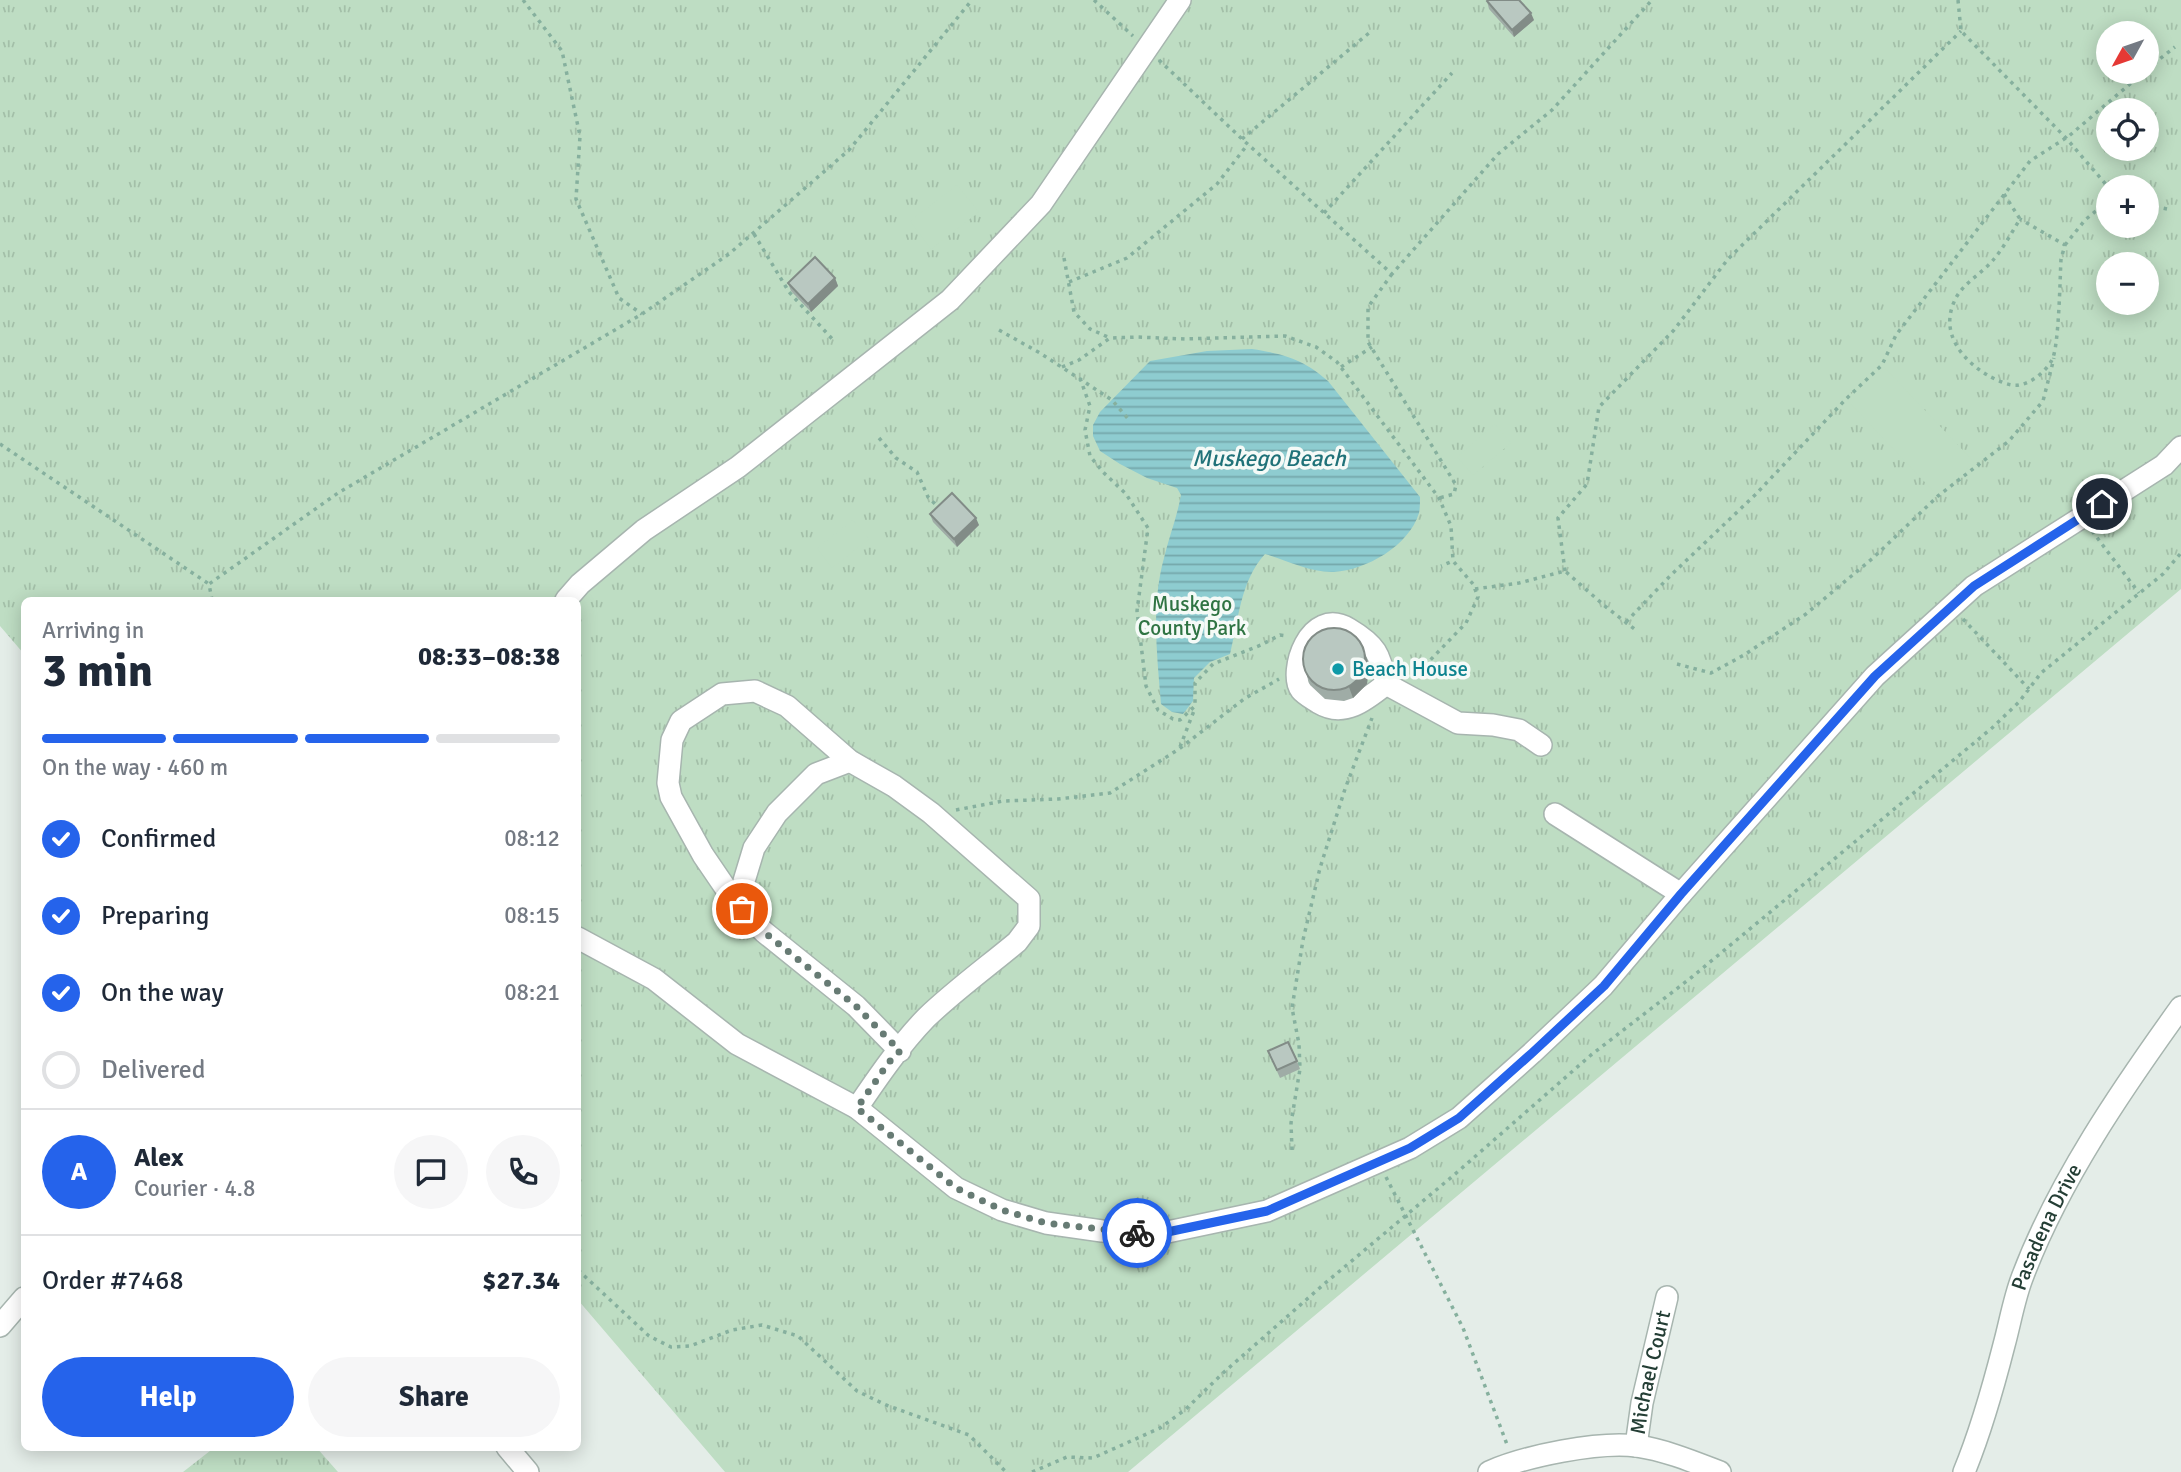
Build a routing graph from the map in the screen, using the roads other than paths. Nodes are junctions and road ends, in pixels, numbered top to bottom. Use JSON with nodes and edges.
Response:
{"nodes":[{"id":1,"x":1180,"y":0,"type":"edge"},
{"id":2,"x":2181,"y":447,"type":"edge"},
{"id":3,"x":569,"y":597,"type":"edge"},
{"id":4,"x":1393,"y":689,"type":"junction"},
{"id":5,"x":1541,"y":745,"type":"dead end"},
{"id":6,"x":850,"y":761,"type":"junction"},
{"id":7,"x":1555,"y":814,"type":"dead end"},
{"id":8,"x":1681,"y":894,"type":"junction"},
{"id":9,"x":742,"y":909,"type":"junction"},
{"id":10,"x":581,"y":939,"type":"edge"},
{"id":11,"x":2181,"y":1007,"type":"edge"},
{"id":12,"x":900,"y":1051,"type":"junction"},
{"id":13,"x":857,"y":1108,"type":"junction"},
{"id":14,"x":1667,"y":1297,"type":"dead end"},
{"id":15,"x":21,"y":1301,"type":"edge"},
{"id":16,"x":0,"y":1325,"type":"edge"},
{"id":17,"x":1636,"y":1446,"type":"junction"},
{"id":18,"x":510,"y":1451,"type":"edge"},
{"id":19,"x":528,"y":1472,"type":"edge"},
{"id":20,"x":1489,"y":1472,"type":"edge"},
{"id":21,"x":1720,"y":1472,"type":"edge"},
{"id":22,"x":1964,"y":1472,"type":"edge"}],
"edges":[{"from":1,"to":3,"type":"street"},
{"from":2,"to":8,"type":"street"},
{"from":4,"to":4,"type":"street"},
{"from":4,"to":5,"type":"street"},
{"from":6,"to":9,"type":"street"},
{"from":6,"to":9,"type":"street"},
{"from":6,"to":12,"type":"street"},
{"from":7,"to":8,"type":"street"},
{"from":8,"to":13,"type":"street"},
{"from":9,"to":12,"type":"street"},
{"from":10,"to":13,"type":"street"},
{"from":11,"to":22,"type":"street","name":"Pasadena Drive"},
{"from":12,"to":13,"type":"street"},
{"from":14,"to":17,"type":"street","name":"Michael Court"},
{"from":15,"to":16,"type":"street"},
{"from":17,"to":20,"type":"street"},
{"from":17,"to":21,"type":"street"},
{"from":18,"to":19,"type":"street"}]}
